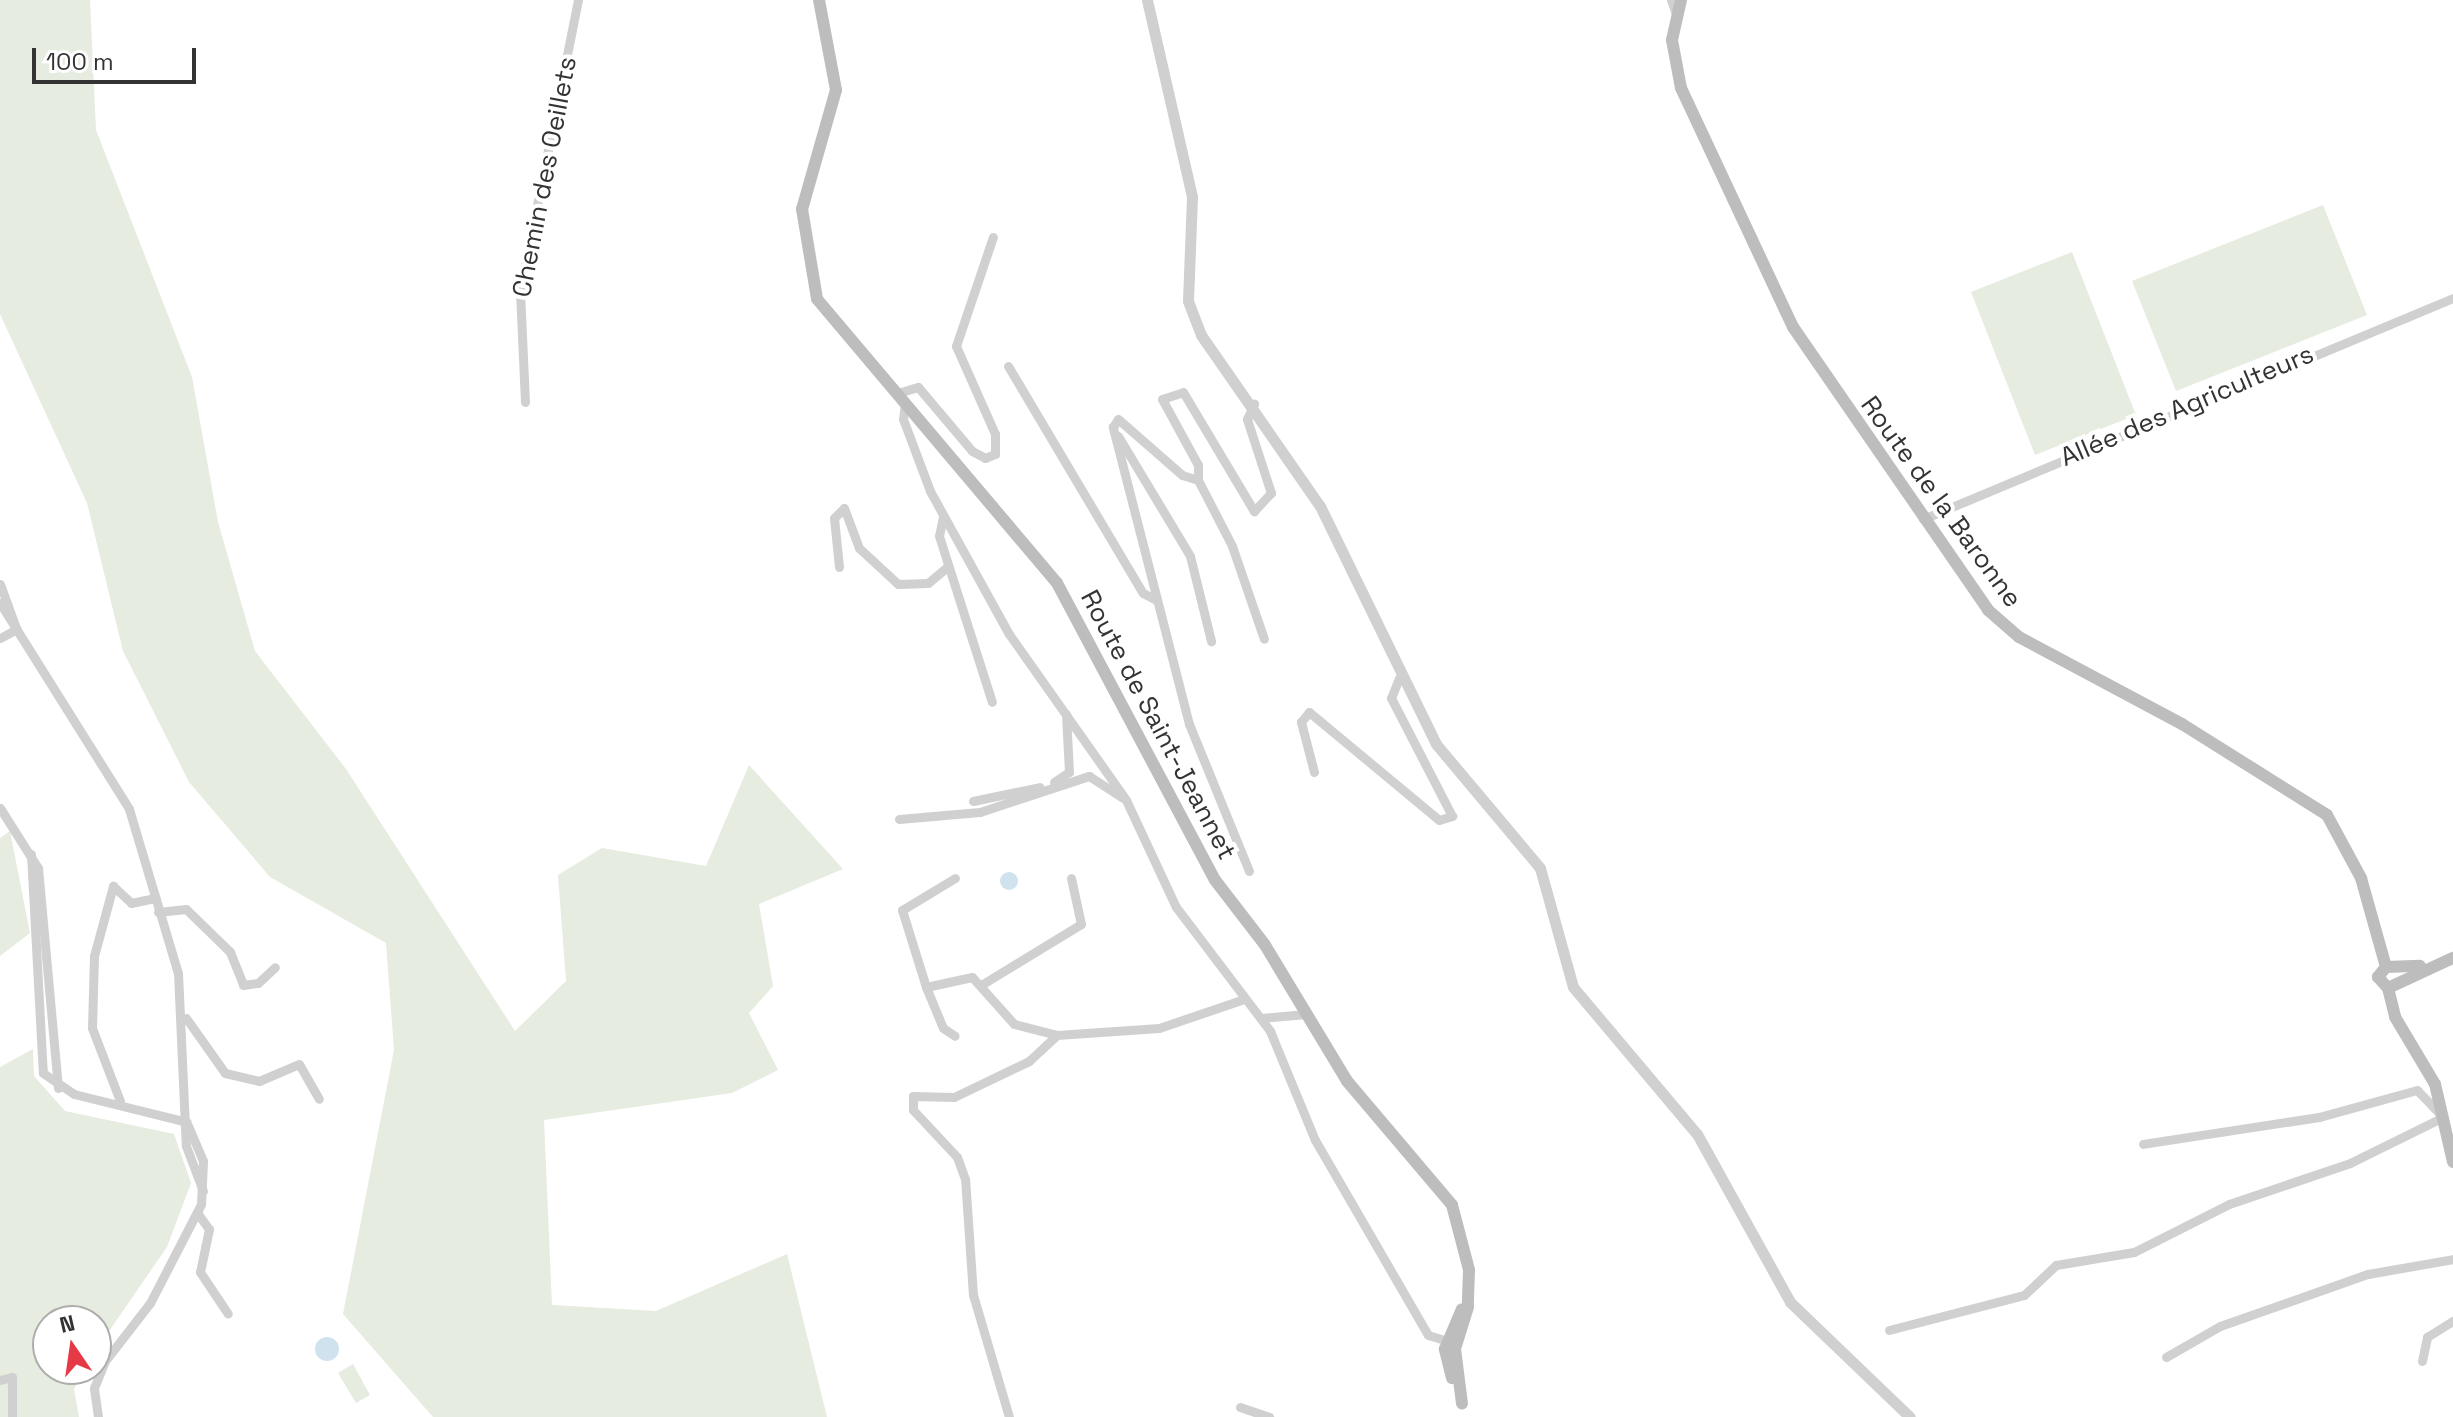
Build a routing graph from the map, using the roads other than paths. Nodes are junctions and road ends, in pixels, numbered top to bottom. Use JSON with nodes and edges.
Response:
{"nodes":[{"id":1,"x":578,"y":0,"type":"edge"},
{"id":2,"x":819,"y":0,"type":"edge"},
{"id":3,"x":1147,"y":0,"type":"edge"},
{"id":4,"x":1671,"y":0,"type":"edge"},
{"id":5,"x":1681,"y":0,"type":"edge"},
{"id":6,"x":1676,"y":14,"type":"junction"},
{"id":7,"x":993,"y":237,"type":"dead end"},
{"id":8,"x":2453,"y":298,"type":"edge"},
{"id":9,"x":1008,"y":366,"type":"dead end"},
{"id":10,"x":901,"y":398,"type":"junction"},
{"id":11,"x":525,"y":402,"type":"dead end"},
{"id":12,"x":1254,"y":404,"type":"junction"},
{"id":13,"x":1115,"y":434,"type":"junction"},
{"id":14,"x":1198,"y":480,"type":"junction"},
{"id":15,"x":943,"y":517,"type":"junction"},
{"id":16,"x":1923,"y":519,"type":"junction"},
{"id":17,"x":948,"y":566,"type":"junction"},
{"id":18,"x":839,"y":567,"type":"dead end"},
{"id":19,"x":0,"y":584,"type":"edge"},
{"id":20,"x":1156,"y":600,"type":"junction"},
{"id":21,"x":0,"y":603,"type":"edge"},
{"id":22,"x":17,"y":629,"type":"junction"},
{"id":23,"x":0,"y":638,"type":"edge"},
{"id":24,"x":1264,"y":639,"type":"dead end"},
{"id":25,"x":1211,"y":641,"type":"dead end"},
{"id":26,"x":1399,"y":678,"type":"junction"},
{"id":27,"x":992,"y":702,"type":"dead end"},
{"id":28,"x":1066,"y":714,"type":"junction"},
{"id":29,"x":1314,"y":772,"type":"dead end"},
{"id":30,"x":1126,"y":800,"type":"junction"},
{"id":31,"x":973,"y":801,"type":"dead end"},
{"id":32,"x":0,"y":808,"type":"edge"},
{"id":33,"x":899,"y":819,"type":"dead end"},
{"id":34,"x":1249,"y":871,"type":"dead end"},
{"id":35,"x":955,"y":878,"type":"dead end"},
{"id":36,"x":1071,"y":878,"type":"dead end"},
{"id":37,"x":155,"y":898,"type":"junction"},
{"id":38,"x":158,"y":912,"type":"junction"},
{"id":39,"x":2450,"y":960,"type":"edge"},
{"id":40,"x":275,"y":967,"type":"dead end"},
{"id":41,"x":2392,"y":976,"type":"junction"},
{"id":42,"x":981,"y":985,"type":"junction"},
{"id":43,"x":926,"y":987,"type":"junction"},
{"id":44,"x":1244,"y":999,"type":"junction"},
{"id":45,"x":1306,"y":1014,"type":"junction"},
{"id":46,"x":184,"y":1015,"type":"junction"},
{"id":47,"x":1261,"y":1018,"type":"junction"},
{"id":48,"x":1057,"y":1035,"type":"junction"},
{"id":49,"x":955,"y":1036,"type":"dead end"},
{"id":50,"x":206,"y":1051,"type":"junction"},
{"id":51,"x":186,"y":1061,"type":"junction"},
{"id":52,"x":319,"y":1099,"type":"dead end"},
{"id":53,"x":120,"y":1101,"type":"junction"},
{"id":54,"x":2443,"y":1117,"type":"junction"},
{"id":55,"x":187,"y":1122,"type":"junction"},
{"id":56,"x":2143,"y":1144,"type":"dead end"},
{"id":57,"x":2453,"y":1162,"type":"edge"},
{"id":58,"x":198,"y":1214,"type":"junction"},
{"id":59,"x":2453,"y":1259,"type":"edge"},
{"id":60,"x":228,"y":1314,"type":"dead end"},
{"id":61,"x":2453,"y":1321,"type":"edge"},
{"id":62,"x":1889,"y":1330,"type":"dead end"},
{"id":63,"x":1452,"y":1341,"type":"junction"},
{"id":64,"x":2166,"y":1357,"type":"dead end"},
{"id":65,"x":2422,"y":1361,"type":"dead end"},
{"id":66,"x":0,"y":1380,"type":"edge"},
{"id":67,"x":1240,"y":1407,"type":"dead end"},
{"id":68,"x":12,"y":1417,"type":"edge"},
{"id":69,"x":98,"y":1417,"type":"edge"},
{"id":70,"x":1009,"y":1417,"type":"edge"},
{"id":71,"x":1269,"y":1417,"type":"edge"},
{"id":72,"x":1467,"y":1417,"type":"edge"},
{"id":73,"x":1910,"y":1417,"type":"edge"}],
"edges":[{"from":1,"to":11,"type":"street","name":"Chemin des Oeillets"},
{"from":2,"to":10,"type":"main road","name":"Route de Saint-Jeannet"},
{"from":3,"to":12,"type":"street"},
{"from":4,"to":6,"type":"street"},
{"from":5,"to":6,"type":"main road","name":"Route de la Baronne"},
{"from":6,"to":16,"type":"main road","name":"Route de la Baronne"},
{"from":7,"to":10,"type":"street"},
{"from":8,"to":16,"type":"street","name":"Allée des Agriculteurs"},
{"from":9,"to":20,"type":"street"},
{"from":10,"to":15,"type":"street"},
{"from":10,"to":45,"type":"main road","name":"Route de Saint-Jeannet"},
{"from":12,"to":14,"type":"street"},
{"from":12,"to":26,"type":"street"},
{"from":13,"to":14,"type":"street"},
{"from":13,"to":20,"type":"street"},
{"from":13,"to":25,"type":"street"},
{"from":14,"to":24,"type":"street"},
{"from":15,"to":17,"type":"street"},
{"from":15,"to":28,"type":"street"},
{"from":16,"to":41,"type":"main road","name":"Route de la Baronne"},
{"from":17,"to":18,"type":"street"},
{"from":17,"to":27,"type":"street"},
{"from":19,"to":22,"type":"street"},
{"from":20,"to":34,"type":"street"},
{"from":21,"to":22,"type":"street"},
{"from":22,"to":23,"type":"street"},
{"from":22,"to":37,"type":"street"},
{"from":26,"to":29,"type":"street"},
{"from":26,"to":73,"type":"street"},
{"from":28,"to":30,"type":"street"},
{"from":28,"to":31,"type":"street"},
{"from":30,"to":33,"type":"street"},
{"from":30,"to":44,"type":"street"},
{"from":32,"to":53,"type":"street"},
{"from":35,"to":43,"type":"street"},
{"from":36,"to":42,"type":"street"},
{"from":37,"to":38,"type":"street"},
{"from":37,"to":53,"type":"street"},
{"from":38,"to":40,"type":"street"},
{"from":38,"to":46,"type":"street"},
{"from":39,"to":41,"type":"main road"},
{"from":41,"to":54,"type":"main road","name":"Route de la Baronne"},
{"from":42,"to":43,"type":"street"},
{"from":42,"to":48,"type":"street"},
{"from":43,"to":49,"type":"street"},
{"from":44,"to":47,"type":"street"},
{"from":44,"to":48,"type":"street"},
{"from":45,"to":47,"type":"street"},
{"from":45,"to":63,"type":"main road","name":"Route de Saint-Jeannet"},
{"from":46,"to":50,"type":"street"},
{"from":46,"to":51,"type":"street"},
{"from":47,"to":63,"type":"street"},
{"from":48,"to":70,"type":"street"},
{"from":50,"to":51,"type":"street"},
{"from":50,"to":52,"type":"street"},
{"from":51,"to":55,"type":"street"},
{"from":53,"to":55,"type":"street"},
{"from":54,"to":56,"type":"street"},
{"from":54,"to":57,"type":"main road","name":"Route de la Baronne"},
{"from":54,"to":62,"type":"street"},
{"from":55,"to":58,"type":"street"},
{"from":58,"to":60,"type":"street"},
{"from":58,"to":69,"type":"street"},
{"from":59,"to":64,"type":"street"},
{"from":61,"to":65,"type":"street"},
{"from":63,"to":72,"type":"main road"},
{"from":66,"to":68,"type":"street"},
{"from":67,"to":71,"type":"street"}]}
